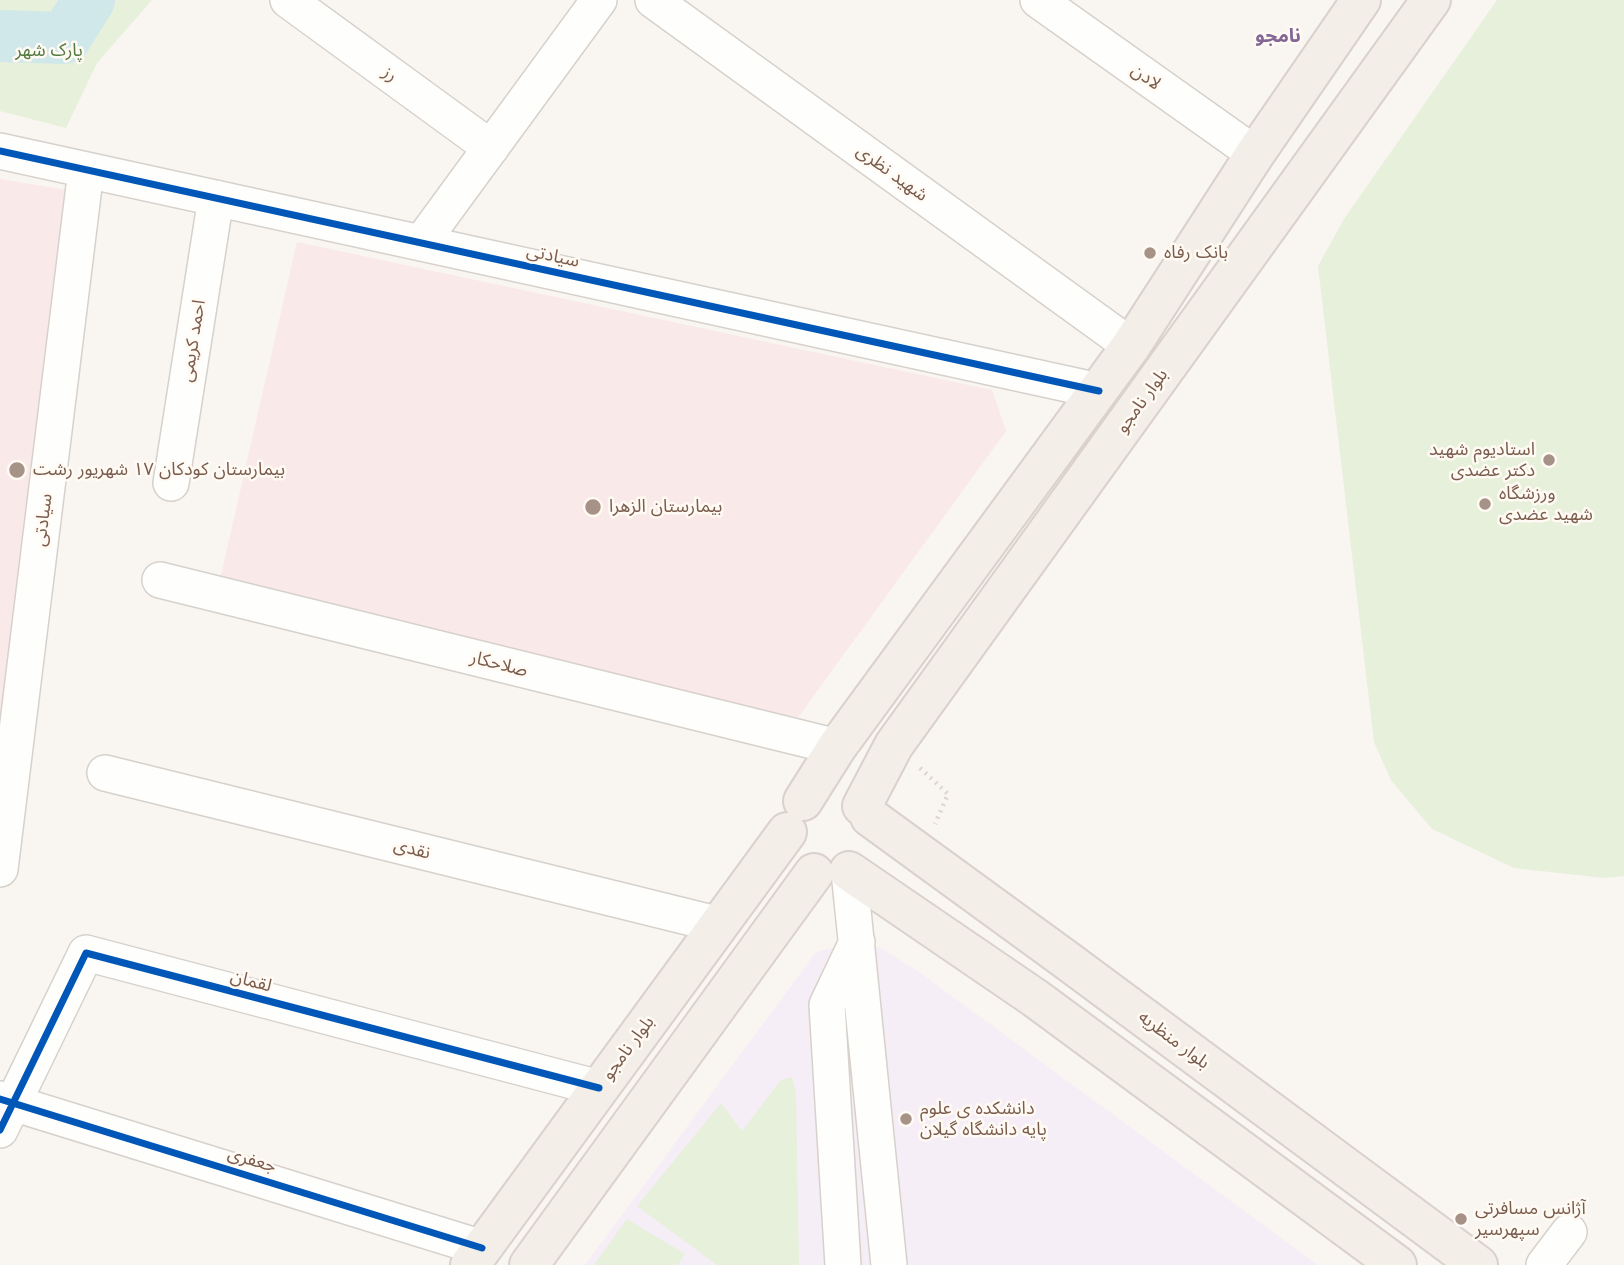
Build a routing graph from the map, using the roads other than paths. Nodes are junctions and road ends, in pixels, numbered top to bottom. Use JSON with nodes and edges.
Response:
{"nodes":[{"id":1,"x":288,"y":0,"type":"edge"},
{"id":2,"x":599,"y":0,"type":"edge"},
{"id":3,"x":653,"y":0,"type":"edge"},
{"id":4,"x":1038,"y":0,"type":"edge"},
{"id":5,"x":1361,"y":0,"type":"edge"},
{"id":6,"x":1430,"y":0,"type":"edge"},
{"id":7,"x":491,"y":148,"type":"junction"},
{"id":8,"x":0,"y":151,"type":"edge"},
{"id":9,"x":1255,"y":154,"type":"junction"},
{"id":10,"x":86,"y":170,"type":"junction"},
{"id":11,"x":216,"y":198,"type":"junction"},
{"id":12,"x":421,"y":243,"type":"junction"},
{"id":13,"x":1131,"y":346,"type":"junction"},
{"id":14,"x":1099,"y":391,"type":"junction"},
{"id":15,"x":171,"y":483,"type":"dead end"},
{"id":16,"x":160,"y":580,"type":"dead end"},
{"id":17,"x":948,"y":597,"type":"junction"},
{"id":18,"x":983,"y":622,"type":"junction"},
{"id":19,"x":837,"y":747,"type":"junction"},
{"id":20,"x":105,"y":773,"type":"dead end"},
{"id":21,"x":866,"y":812,"type":"junction"},
{"id":22,"x":795,"y":816,"type":"junction"},
{"id":23,"x":0,"y":869,"type":"edge"},
{"id":24,"x":832,"y":872,"type":"junction"},
{"id":25,"x":720,"y":925,"type":"junction"},
{"id":26,"x":857,"y":942,"type":"junction"},
{"id":27,"x":1065,"y":959,"type":"junction"},
{"id":28,"x":1035,"y":998,"type":"junction"},
{"id":29,"x":661,"y":1005,"type":"junction"},
{"id":30,"x":698,"y":1033,"type":"junction"},
{"id":31,"x":598,"y":1088,"type":"junction"},
{"id":32,"x":4,"y":1110,"type":"edge"},
{"id":33,"x":1569,"y":1232,"type":"dead end"},
{"id":34,"x":476,"y":1257,"type":"edge"},
{"id":35,"x":529,"y":1265,"type":"edge"},
{"id":36,"x":843,"y":1265,"type":"edge"},
{"id":37,"x":889,"y":1265,"type":"edge"},
{"id":38,"x":1396,"y":1265,"type":"edge"},
{"id":39,"x":1478,"y":1265,"type":"edge"},
{"id":40,"x":1544,"y":1265,"type":"edge"}],
"edges":[{"from":1,"to":7,"type":"street","name":"رز"},
{"from":2,"to":7,"type":"street"},
{"from":3,"to":13,"type":"street","name":"شهید نظری"},
{"from":4,"to":9,"type":"street","name":"لادن"},
{"from":5,"to":9,"type":"main road","name":"بلوار نامجو"},
{"from":6,"to":18,"type":"main road","name":"بلوار نامجو"},
{"from":7,"to":12,"type":"street"},
{"from":8,"to":10,"type":"street","name":"سیادتی"},
{"from":9,"to":13,"type":"main road","name":"بلوار نامجو"},
{"from":10,"to":11,"type":"street","name":"سیادتی"},
{"from":10,"to":23,"type":"street","name":"سیادتی"},
{"from":11,"to":12,"type":"street","name":"سیادتی"},
{"from":11,"to":15,"type":"street","name":"احمد کریمی"},
{"from":12,"to":14,"type":"street","name":"سیادتی"},
{"from":13,"to":14,"type":"main road","name":"بلوار نامجو"},
{"from":14,"to":17,"type":"main road","name":"بلوار نامجو"},
{"from":16,"to":19,"type":"street","name":"صلاحکار"},
{"from":17,"to":18,"type":"main road"},
{"from":17,"to":19,"type":"main road","name":"بلوار نامجو"},
{"from":18,"to":21,"type":"main road","name":"بلوار نامجو"},
{"from":19,"to":22,"type":"main road","name":"بلوار نامجو"},
{"from":20,"to":25,"type":"street","name":"نقدی"},
{"from":21,"to":22,"type":"main road"},
{"from":21,"to":24,"type":"main road"},
{"from":21,"to":27,"type":"main road","name":"بلوار منظریه"},
{"from":22,"to":24,"type":"main road"},
{"from":22,"to":25,"type":"main road","name":"بلوار نامجو"},
{"from":24,"to":26,"type":"street"},
{"from":24,"to":28,"type":"main road"},
{"from":24,"to":30,"type":"main road"},
{"from":25,"to":29,"type":"main road","name":"بلوار نامجو"},
{"from":26,"to":36,"type":"street"},
{"from":26,"to":37,"type":"street"},
{"from":27,"to":28,"type":"main road"},
{"from":27,"to":39,"type":"main road","name":"بلوار منظریه"},
{"from":28,"to":38,"type":"main road"},
{"from":29,"to":30,"type":"main road"},
{"from":29,"to":31,"type":"main road","name":"بلوار نامجو"},
{"from":30,"to":35,"type":"main road"},
{"from":31,"to":32,"type":"street","name":"لقمان"},
{"from":31,"to":34,"type":"main road","name":"بلوار نامجو"},
{"from":32,"to":34,"type":"street","name":"جعفری"},
{"from":33,"to":40,"type":"street"}]}
